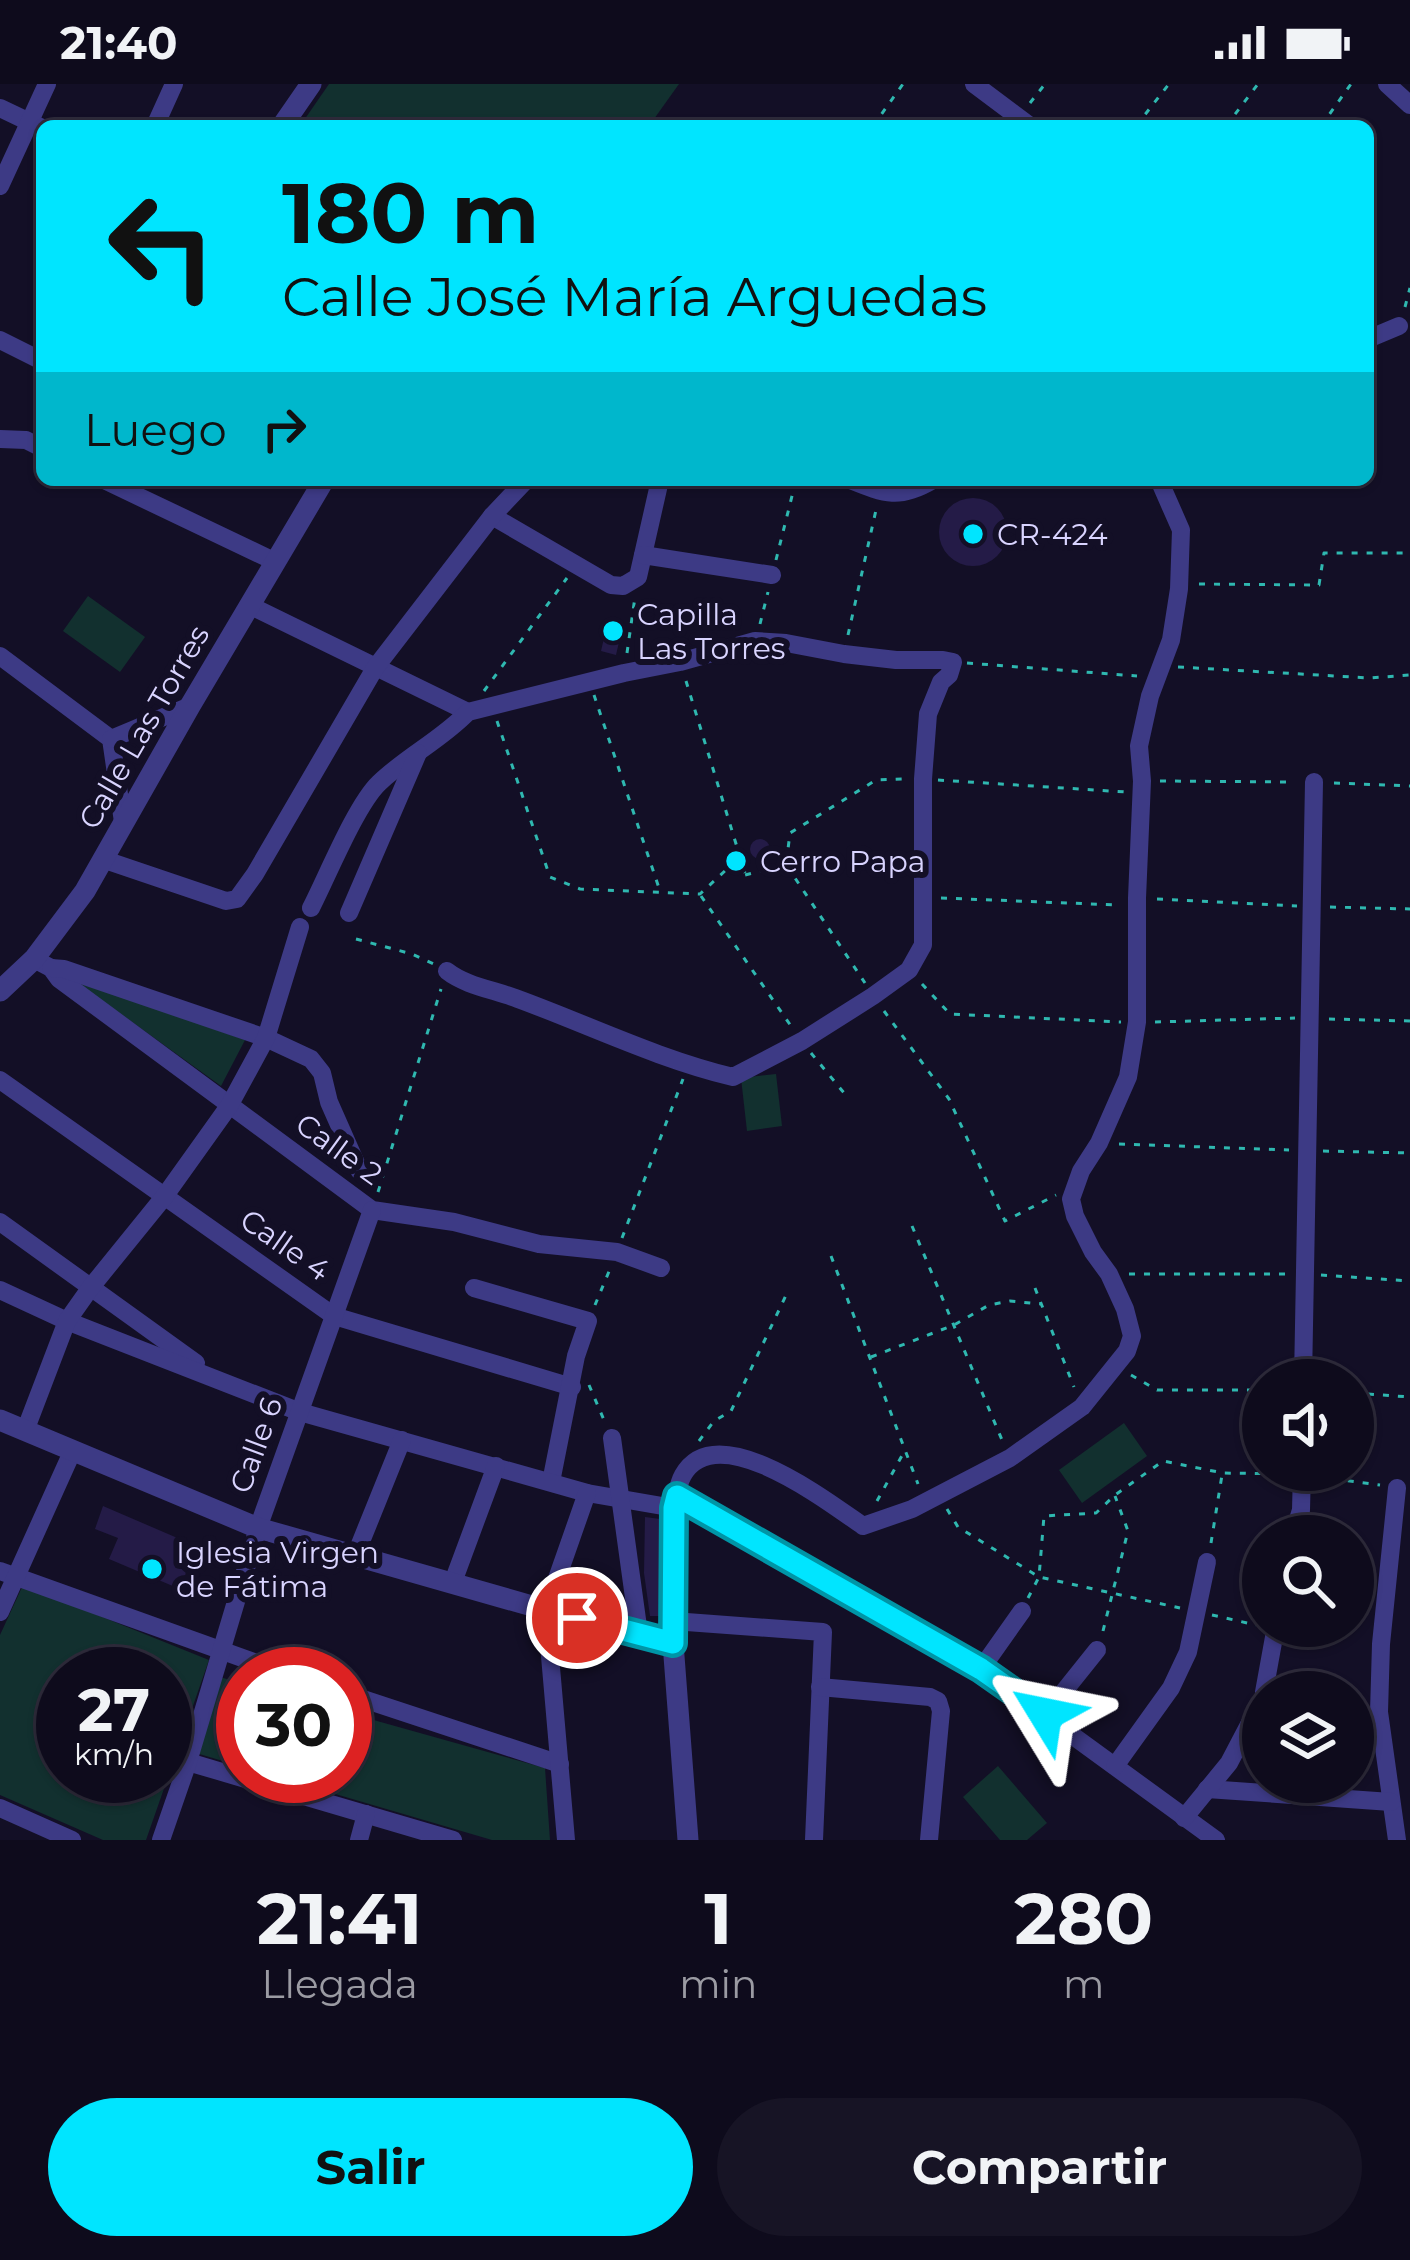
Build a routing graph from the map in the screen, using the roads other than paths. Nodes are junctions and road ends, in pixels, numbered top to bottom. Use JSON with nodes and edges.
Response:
{"nodes":[{"id":1,"x":47,"y":84,"type":"edge"},
{"id":2,"x":174,"y":84,"type":"edge"},
{"id":3,"x":311,"y":84,"type":"edge"},
{"id":4,"x":974,"y":84,"type":"edge"},
{"id":5,"x":1387,"y":84,"type":"edge"},
{"id":6,"x":1410,"y":105,"type":"edge"},
{"id":7,"x":0,"y":108,"type":"edge"},
{"id":8,"x":37,"y":120,"type":"edge"},
{"id":9,"x":157,"y":120,"type":"edge"},
{"id":10,"x":286,"y":120,"type":"edge"},
{"id":11,"x":1021,"y":120,"type":"edge"},
{"id":12,"x":36,"y":125,"type":"edge"},
{"id":13,"x":0,"y":186,"type":"edge"},
{"id":14,"x":1400,"y":326,"type":"road end"},
{"id":15,"x":1374,"y":337,"type":"edge"},
{"id":16,"x":0,"y":340,"type":"edge"},
{"id":17,"x":36,"y":359,"type":"edge"},
{"id":18,"x":0,"y":439,"type":"edge"},
{"id":19,"x":36,"y":445,"type":"edge"},
{"id":20,"x":117,"y":486,"type":"edge"},
{"id":21,"x":320,"y":486,"type":"edge"},
{"id":22,"x":520,"y":486,"type":"edge"},
{"id":23,"x":659,"y":486,"type":"edge"},
{"id":24,"x":869,"y":486,"type":"edge"},
{"id":25,"x":923,"y":486,"type":"edge"},
{"id":26,"x":1162,"y":486,"type":"edge"},
{"id":27,"x":491,"y":516,"type":"junction"},
{"id":28,"x":643,"y":555,"type":"junction"},
{"id":29,"x":274,"y":561,"type":"junction"},
{"id":30,"x":772,"y":575,"type":"road end"},
{"id":31,"x":249,"y":604,"type":"junction"},
{"id":32,"x":0,"y":656,"type":"edge"},
{"id":33,"x":375,"y":668,"type":"junction"},
{"id":34,"x":190,"y":706,"type":"junction"},
{"id":35,"x":468,"y":712,"type":"junction"},
{"id":36,"x":112,"y":739,"type":"junction"},
{"id":37,"x":418,"y":753,"type":"junction"},
{"id":38,"x":1314,"y":782,"type":"road end"},
{"id":39,"x":122,"y":822,"type":"junction"},
{"id":40,"x":102,"y":859,"type":"junction"},
{"id":41,"x":310,"y":908,"type":"dead end"},
{"id":42,"x":349,"y":914,"type":"dead end"},
{"id":43,"x":300,"y":927,"type":"dead end"},
{"id":44,"x":42,"y":963,"type":"junction"},
{"id":45,"x":447,"y":971,"type":"road end"},
{"id":46,"x":0,"y":992,"type":"edge"},
{"id":47,"x":266,"y":1038,"type":"junction"},
{"id":48,"x":0,"y":1080,"type":"edge"},
{"id":49,"x":229,"y":1106,"type":"junction"},
{"id":50,"x":359,"y":1170,"type":"dead end"},
{"id":51,"x":164,"y":1197,"type":"junction"},
{"id":52,"x":372,"y":1210,"type":"junction"},
{"id":53,"x":0,"y":1222,"type":"edge"},
{"id":54,"x":661,"y":1268,"type":"dead end"},
{"id":55,"x":91,"y":1286,"type":"junction"},
{"id":56,"x":474,"y":1288,"type":"dead end"},
{"id":57,"x":0,"y":1290,"type":"edge"},
{"id":58,"x":334,"y":1316,"type":"junction"},
{"id":59,"x":67,"y":1321,"type":"junction"},
{"id":60,"x":1303,"y":1359,"type":"edge"},
{"id":61,"x":219,"y":1381,"type":"junction"},
{"id":62,"x":572,"y":1387,"type":"junction"},
{"id":63,"x":300,"y":1412,"type":"junction"},
{"id":64,"x":0,"y":1420,"type":"edge"},
{"id":65,"x":26,"y":1431,"type":"junction"},
{"id":66,"x":612,"y":1438,"type":"road end"},
{"id":67,"x":402,"y":1440,"type":"junction"},
{"id":68,"x":74,"y":1450,"type":"junction"},
{"id":69,"x":496,"y":1466,"type":"junction"},
{"id":70,"x":551,"y":1482,"type":"junction"},
{"id":71,"x":1397,"y":1488,"type":"road end"},
{"id":72,"x":587,"y":1493,"type":"junction"},
{"id":73,"x":622,"y":1499,"type":"junction"},
{"id":74,"x":675,"y":1502,"type":"junction"},
{"id":75,"x":258,"y":1528,"type":"junction"},
{"id":76,"x":356,"y":1554,"type":"junction"},
{"id":77,"x":1207,"y":1562,"type":"road end"},
{"id":78,"x":8,"y":1573,"type":"edge"},
{"id":79,"x":453,"y":1582,"type":"junction"},
{"id":80,"x":546,"y":1610,"type":"junction"},
{"id":81,"x":1022,"y":1611,"type":"road end"},
{"id":82,"x":0,"y":1612,"type":"edge"},
{"id":83,"x":673,"y":1632,"type":"junction"},
{"id":84,"x":639,"y":1634,"type":"junction"},
{"id":85,"x":222,"y":1647,"type":"edge"},
{"id":86,"x":216,"y":1650,"type":"edge"},
{"id":87,"x":1097,"y":1650,"type":"road end"},
{"id":88,"x":216,"y":1669,"type":"edge"},
{"id":89,"x":981,"y":1669,"type":"junction"},
{"id":90,"x":820,"y":1687,"type":"junction"},
{"id":91,"x":372,"y":1702,"type":"edge"},
{"id":92,"x":1045,"y":1714,"type":"junction"},
{"id":93,"x":1242,"y":1738,"type":"edge"},
{"id":94,"x":192,"y":1749,"type":"edge"},
{"id":95,"x":192,"y":1763,"type":"edge"},
{"id":96,"x":560,"y":1764,"type":"junction"},
{"id":97,"x":1115,"y":1766,"type":"junction"},
{"id":98,"x":1207,"y":1789,"type":"junction"},
{"id":99,"x":1391,"y":1802,"type":"junction"},
{"id":100,"x":174,"y":1803,"type":"edge"},
{"id":101,"x":0,"y":1808,"type":"edge"},
{"id":102,"x":366,"y":1814,"type":"junction"},
{"id":103,"x":1184,"y":1818,"type":"junction"},
{"id":104,"x":34,"y":1832,"type":"edge"},
{"id":105,"x":72,"y":1840,"type":"edge"},
{"id":106,"x":161,"y":1840,"type":"edge"},
{"id":107,"x":359,"y":1840,"type":"edge"},
{"id":108,"x":453,"y":1840,"type":"edge"},
{"id":109,"x":566,"y":1840,"type":"edge"},
{"id":110,"x":688,"y":1840,"type":"edge"},
{"id":111,"x":814,"y":1840,"type":"edge"},
{"id":112,"x":929,"y":1840,"type":"edge"},
{"id":113,"x":1216,"y":1840,"type":"edge"},
{"id":114,"x":1397,"y":1840,"type":"edge"}],
"edges":[{"from":1,"to":8,"type":"street"},
{"from":2,"to":9,"type":"street"},
{"from":3,"to":10,"type":"street"},
{"from":4,"to":11,"type":"street"},
{"from":5,"to":6,"type":"street"},
{"from":7,"to":12,"type":"street"},
{"from":12,"to":13,"type":"street"},
{"from":14,"to":15,"type":"street"},
{"from":16,"to":17,"type":"street"},
{"from":18,"to":19,"type":"street"},
{"from":20,"to":29,"type":"street"},
{"from":21,"to":29,"type":"street","name":"Calle Las Torres"},
{"from":22,"to":27,"type":"street"},
{"from":23,"to":28,"type":"street"},
{"from":24,"to":25,"type":"street"},
{"from":26,"to":74,"type":"street"},
{"from":27,"to":28,"type":"street"},
{"from":27,"to":33,"type":"street"},
{"from":28,"to":30,"type":"street"},
{"from":29,"to":31,"type":"street","name":"Calle Las Torres"},
{"from":31,"to":33,"type":"street"},
{"from":31,"to":34,"type":"street","name":"Calle Las Torres"},
{"from":32,"to":36,"type":"street"},
{"from":33,"to":35,"type":"street"},
{"from":33,"to":40,"type":"street"},
{"from":34,"to":36,"type":"street"},
{"from":34,"to":39,"type":"street","name":"Calle Las Torres"},
{"from":35,"to":37,"type":"street"},
{"from":35,"to":45,"type":"street"},
{"from":36,"to":39,"type":"street"},
{"from":37,"to":41,"type":"street"},
{"from":37,"to":42,"type":"street"},
{"from":38,"to":60,"type":"street"},
{"from":39,"to":40,"type":"street","name":"Calle Las Torres"},
{"from":40,"to":44,"type":"street","name":"Calle Las Torres"},
{"from":43,"to":47,"type":"street"},
{"from":44,"to":46,"type":"street","name":"Calle Las Torres"},
{"from":44,"to":47,"type":"street"},
{"from":44,"to":49,"type":"street","name":"Calle 2"},
{"from":47,"to":49,"type":"street"},
{"from":47,"to":50,"type":"street"},
{"from":48,"to":51,"type":"street","name":"Calle 4"},
{"from":49,"to":51,"type":"street"},
{"from":49,"to":52,"type":"street","name":"Calle 2"},
{"from":51,"to":55,"type":"street"},
{"from":51,"to":58,"type":"street","name":"Calle 4"},
{"from":52,"to":54,"type":"street","name":"Calle 2"},
{"from":52,"to":58,"type":"street","name":"Calle 6"},
{"from":53,"to":55,"type":"street"},
{"from":55,"to":59,"type":"street"},
{"from":55,"to":61,"type":"street"},
{"from":56,"to":62,"type":"street"},
{"from":57,"to":59,"type":"street"},
{"from":58,"to":62,"type":"street","name":"Calle 4"},
{"from":58,"to":63,"type":"street","name":"Calle 6"},
{"from":59,"to":61,"type":"street"},
{"from":59,"to":65,"type":"street"},
{"from":61,"to":63,"type":"street"},
{"from":62,"to":70,"type":"street"},
{"from":63,"to":67,"type":"street"},
{"from":63,"to":75,"type":"street","name":"Calle 6"},
{"from":64,"to":65,"type":"street"},
{"from":65,"to":68,"type":"street"},
{"from":66,"to":73,"type":"street"},
{"from":67,"to":69,"type":"street"},
{"from":67,"to":76,"type":"street"},
{"from":68,"to":75,"type":"street"},
{"from":68,"to":78,"type":"street"},
{"from":69,"to":70,"type":"street"},
{"from":69,"to":79,"type":"street"},
{"from":70,"to":72,"type":"street"},
{"from":71,"to":99,"type":"street"},
{"from":72,"to":73,"type":"street"},
{"from":72,"to":80,"type":"street"},
{"from":73,"to":74,"type":"street"},
{"from":73,"to":84,"type":"street"},
{"from":74,"to":83,"type":"street"},
{"from":74,"to":89,"type":"street"},
{"from":75,"to":76,"type":"street"},
{"from":75,"to":85,"type":"street","name":"Calle 6"},
{"from":76,"to":79,"type":"street"},
{"from":77,"to":97,"type":"street"},
{"from":78,"to":82,"type":"street"},
{"from":78,"to":86,"type":"street"},
{"from":79,"to":80,"type":"street"},
{"from":80,"to":84,"type":"street"},
{"from":80,"to":96,"type":"street"},
{"from":81,"to":89,"type":"street"},
{"from":83,"to":84,"type":"street"},
{"from":83,"to":90,"type":"street"},
{"from":83,"to":110,"type":"street"},
{"from":87,"to":92,"type":"street"},
{"from":88,"to":94,"type":"street","name":"Calle 6"},
{"from":89,"to":92,"type":"street"},
{"from":90,"to":111,"type":"street"},
{"from":90,"to":112,"type":"street"},
{"from":91,"to":96,"type":"street"},
{"from":92,"to":97,"type":"street"},
{"from":93,"to":98,"type":"street"},
{"from":95,"to":102,"type":"street"},
{"from":96,"to":109,"type":"street"},
{"from":97,"to":103,"type":"street"},
{"from":98,"to":99,"type":"street"},
{"from":98,"to":103,"type":"street"},
{"from":99,"to":114,"type":"street"},
{"from":100,"to":106,"type":"street","name":"Calle 6"},
{"from":101,"to":104,"type":"street"},
{"from":102,"to":107,"type":"street"},
{"from":102,"to":108,"type":"street"},
{"from":103,"to":113,"type":"street"},
{"from":104,"to":105,"type":"street"}]}
